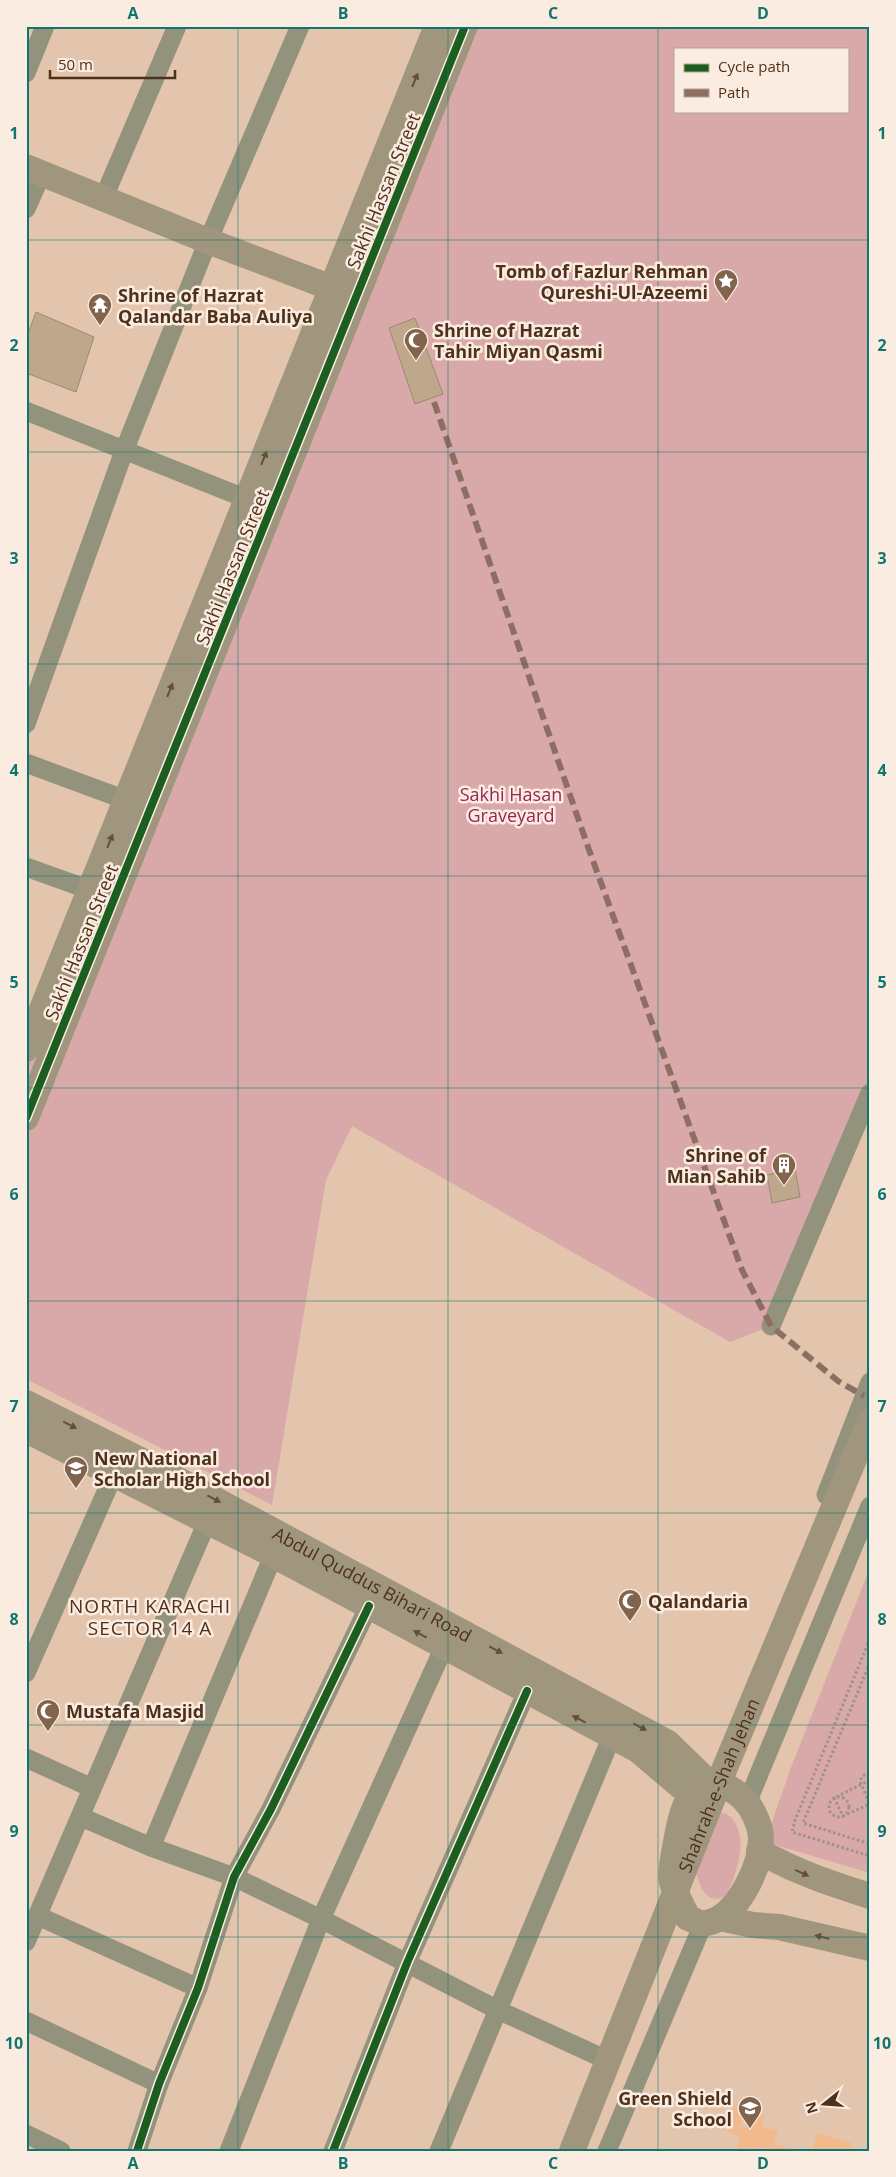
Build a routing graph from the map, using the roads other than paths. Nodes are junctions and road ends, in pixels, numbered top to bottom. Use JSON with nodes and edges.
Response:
{"nodes":[{"id":1,"x":46,"y":26,"type":"edge"},
{"id":2,"x":176,"y":26,"type":"edge"},
{"id":3,"x":300,"y":26,"type":"edge"},
{"id":4,"x":437,"y":26,"type":"edge"},
{"id":5,"x":465,"y":26,"type":"edge"},
{"id":6,"x":26,"y":73,"type":"edge"},
{"id":7,"x":34,"y":170,"type":"edge"},
{"id":8,"x":104,"y":197,"type":"junction"},
{"id":9,"x":26,"y":209,"type":"edge"},
{"id":10,"x":208,"y":241,"type":"junction"},
{"id":11,"x":332,"y":288,"type":"junction"},
{"id":12,"x":26,"y":411,"type":"edge"},
{"id":13,"x":124,"y":451,"type":"junction"},
{"id":14,"x":247,"y":499,"type":"junction"},
{"id":15,"x":26,"y":724,"type":"edge"},
{"id":16,"x":26,"y":763,"type":"edge"},
{"id":17,"x":126,"y":800,"type":"junction"},
{"id":18,"x":26,"y":866,"type":"edge"},
{"id":19,"x":90,"y":890,"type":"junction"},
{"id":20,"x":26,"y":1048,"type":"edge"},
{"id":21,"x":870,"y":1093,"type":"edge"},
{"id":22,"x":26,"y":1118,"type":"edge"},
{"id":23,"x":772,"y":1326,"type":"dead end"},
{"id":24,"x":868,"y":1399,"type":"edge"},
{"id":25,"x":26,"y":1403,"type":"edge"},
{"id":26,"x":26,"y":1430,"type":"edge"},
{"id":27,"x":870,"y":1464,"type":"edge"},
{"id":28,"x":114,"y":1474,"type":"junction"},
{"id":29,"x":870,"y":1506,"type":"edge"},
{"id":30,"x":207,"y":1522,"type":"junction"},
{"id":31,"x":273,"y":1556,"type":"junction"},
{"id":32,"x":368,"y":1606,"type":"junction"},
{"id":33,"x":444,"y":1647,"type":"junction"},
{"id":34,"x":26,"y":1673,"type":"edge"},
{"id":35,"x":527,"y":1691,"type":"junction"},
{"id":36,"x":612,"y":1736,"type":"junction"},
{"id":37,"x":26,"y":1758,"type":"edge"},
{"id":38,"x":705,"y":1786,"type":"junction"},
{"id":39,"x":92,"y":1788,"type":"junction"},
{"id":40,"x":747,"y":1803,"type":"junction"},
{"id":41,"x":81,"y":1817,"type":"junction"},
{"id":42,"x":151,"y":1847,"type":"junction"},
{"id":43,"x":759,"y":1851,"type":"junction"},
{"id":44,"x":234,"y":1877,"type":"junction"},
{"id":45,"x":672,"y":1882,"type":"junction"},
{"id":46,"x":870,"y":1896,"type":"edge"},
{"id":47,"x":38,"y":1916,"type":"junction"},
{"id":48,"x":321,"y":1919,"type":"junction"},
{"id":49,"x":712,"y":1921,"type":"junction"},
{"id":50,"x":26,"y":1942,"type":"edge"},
{"id":51,"x":870,"y":1948,"type":"edge"},
{"id":52,"x":407,"y":1963,"type":"junction"},
{"id":53,"x":198,"y":1988,"type":"junction"},
{"id":54,"x":498,"y":2010,"type":"junction"},
{"id":55,"x":26,"y":2021,"type":"edge"},
{"id":56,"x":596,"y":2055,"type":"junction"},
{"id":57,"x":159,"y":2084,"type":"junction"},
{"id":58,"x":26,"y":2134,"type":"edge"},
{"id":59,"x":61,"y":2151,"type":"edge"},
{"id":60,"x":137,"y":2151,"type":"edge"},
{"id":61,"x":229,"y":2151,"type":"edge"},
{"id":62,"x":333,"y":2151,"type":"edge"},
{"id":63,"x":439,"y":2151,"type":"edge"},
{"id":64,"x":560,"y":2151,"type":"edge"},
{"id":65,"x":572,"y":2151,"type":"edge"},
{"id":66,"x":591,"y":2151,"type":"edge"},
{"id":67,"x":607,"y":2151,"type":"edge"}],
"edges":[{"from":1,"to":6,"type":"street"},
{"from":2,"to":8,"type":"street"},
{"from":3,"to":10,"type":"street"},
{"from":11,"to":4,"type":"main road","name":"Sakhi Hassan Street","one_way":true},
{"from":5,"to":22,"type":"main road","name":"Sakhi Hassan Street"},
{"from":7,"to":8,"type":"main road"},
{"from":7,"to":9,"type":"street"},
{"from":8,"to":10,"type":"main road"},
{"from":10,"to":11,"type":"main road"},
{"from":10,"to":13,"type":"street"},
{"from":14,"to":11,"type":"main road","name":"Sakhi Hassan Street","one_way":true},
{"from":12,"to":13,"type":"street"},
{"from":13,"to":14,"type":"street"},
{"from":13,"to":15,"type":"street"},
{"from":17,"to":14,"type":"main road","name":"Sakhi Hassan Street","one_way":true},
{"from":16,"to":17,"type":"street"},
{"from":19,"to":17,"type":"main road","name":"Sakhi Hassan Street","one_way":true},
{"from":18,"to":19,"type":"street"},
{"from":19,"to":20,"type":"main road","name":"Sakhi Hassan Street"},
{"from":21,"to":23,"type":"street"},
{"from":24,"to":38,"type":"street"},
{"from":24,"to":65,"type":"main road","name":"Shahrah-e-Shah Jehan"},
{"from":25,"to":38,"type":"main road","name":"Abdul Quddus Bihari Road","one_way":true},
{"from":26,"to":28,"type":"main road","name":"Abdul Quddus Bihari Road"},
{"from":27,"to":66,"type":"main road","name":"Shahrah-e-Shah Jehan"},
{"from":28,"to":30,"type":"main road","name":"Abdul Quddus Bihari Road"},
{"from":28,"to":34,"type":"street"},
{"from":29,"to":40,"type":"street"},
{"from":30,"to":31,"type":"main road","name":"Abdul Quddus Bihari Road"},
{"from":30,"to":39,"type":"street"},
{"from":31,"to":32,"type":"main road","name":"Abdul Quddus Bihari Road"},
{"from":31,"to":42,"type":"street"},
{"from":33,"to":32,"type":"main road","name":"Abdul Quddus Bihari Road","one_way":true},
{"from":32,"to":44,"type":"street"},
{"from":33,"to":35,"type":"main road","name":"Abdul Quddus Bihari Road"},
{"from":33,"to":48,"type":"street"},
{"from":36,"to":35,"type":"main road","name":"Abdul Quddus Bihari Road","one_way":true},
{"from":35,"to":52,"type":"street"},
{"from":36,"to":38,"type":"main road","name":"Abdul Quddus Bihari Road"},
{"from":36,"to":54,"type":"street"},
{"from":37,"to":39,"type":"street"},
{"from":38,"to":40,"type":"main road"},
{"from":38,"to":45,"type":"main road"},
{"from":39,"to":41,"type":"street"},
{"from":40,"to":43,"type":"main road"},
{"from":41,"to":42,"type":"street"},
{"from":41,"to":47,"type":"street"},
{"from":42,"to":44,"type":"street"},
{"from":43,"to":46,"type":"main road","one_way":true},
{"from":43,"to":49,"type":"main road"},
{"from":44,"to":48,"type":"street"},
{"from":44,"to":53,"type":"street"},
{"from":45,"to":49,"type":"main road"},
{"from":45,"to":56,"type":"street"},
{"from":47,"to":50,"type":"street"},
{"from":47,"to":53,"type":"street"},
{"from":48,"to":52,"type":"street"},
{"from":48,"to":61,"type":"street"},
{"from":51,"to":49,"type":"main road","one_way":true},
{"from":49,"to":67,"type":"street"},
{"from":52,"to":54,"type":"street"},
{"from":52,"to":62,"type":"street"},
{"from":53,"to":57,"type":"street"},
{"from":54,"to":56,"type":"street"},
{"from":54,"to":63,"type":"street"},
{"from":55,"to":57,"type":"street"},
{"from":56,"to":64,"type":"street"},
{"from":57,"to":60,"type":"street"},
{"from":58,"to":59,"type":"street"}]}
